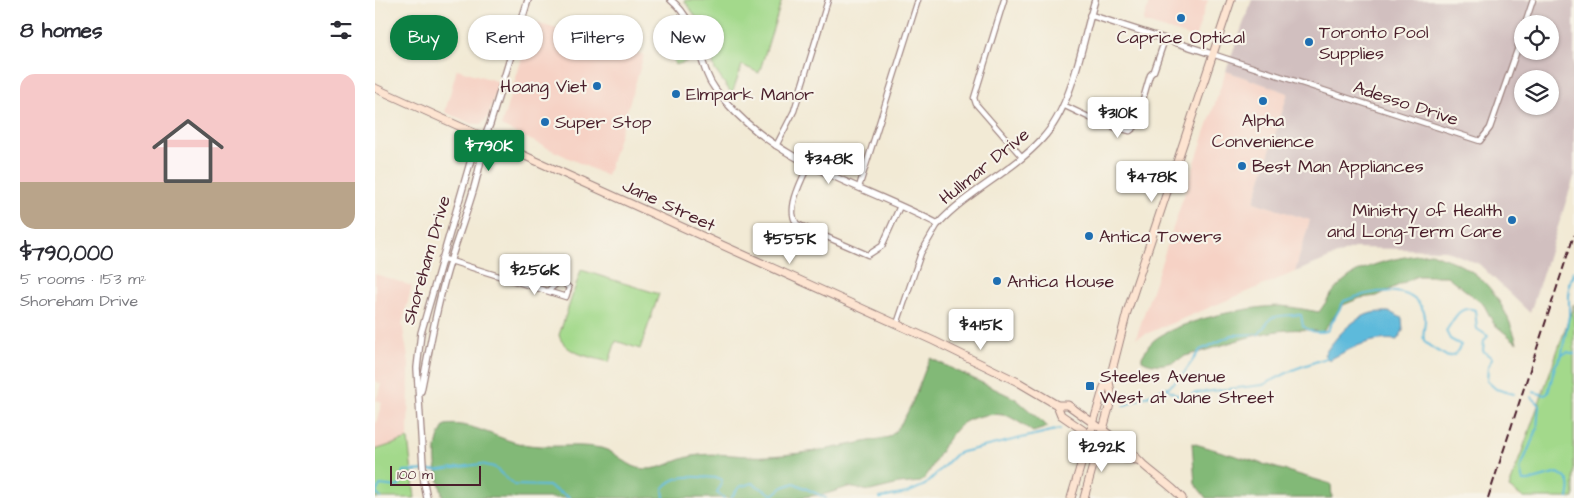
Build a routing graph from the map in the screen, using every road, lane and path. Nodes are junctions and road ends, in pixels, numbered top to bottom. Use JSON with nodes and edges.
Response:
{"nodes":[{"id":1,"x":528,"y":0,"type":"edge"},
{"id":2,"x":671,"y":0,"type":"edge"},
{"id":3,"x":828,"y":0,"type":"edge"},
{"id":4,"x":918,"y":0,"type":"edge"},
{"id":5,"x":1004,"y":0,"type":"edge"},
{"id":6,"x":1095,"y":0,"type":"edge"},
{"id":7,"x":1231,"y":0,"type":"edge"},
{"id":8,"x":1533,"y":0,"type":"edge"},
{"id":9,"x":1091,"y":15,"type":"junction"},
{"id":10,"x":1528,"y":15,"type":"edge"},
{"id":11,"x":1165,"y":38,"type":"junction"},
{"id":12,"x":1212,"y":54,"type":"junction"},
{"id":13,"x":1514,"y":59,"type":"edge"},
{"id":14,"x":375,"y":88,"type":"edge"},
{"id":15,"x":1063,"y":104,"type":"junction"},
{"id":16,"x":484,"y":139,"type":"junction"},
{"id":17,"x":777,"y":146,"type":"junction"},
{"id":18,"x":1022,"y":157,"type":"junction"},
{"id":19,"x":809,"y":164,"type":"junction"},
{"id":20,"x":859,"y":187,"type":"junction"},
{"id":21,"x":900,"y":206,"type":"junction"},
{"id":22,"x":938,"y":224,"type":"junction"},
{"id":23,"x":441,"y":258,"type":"junction"},
{"id":24,"x":450,"y":261,"type":"junction"},
{"id":25,"x":549,"y":290,"type":"junction"},
{"id":26,"x":897,"y":324,"type":"junction"},
{"id":27,"x":1109,"y":382,"type":"junction"},
{"id":28,"x":420,"y":395,"type":"junction"},
{"id":29,"x":1057,"y":405,"type":"junction"},
{"id":30,"x":1093,"y":423,"type":"junction"},
{"id":31,"x":1103,"y":430,"type":"junction"},
{"id":32,"x":1089,"y":434,"type":"junction"},
{"id":33,"x":1100,"y":442,"type":"junction"},
{"id":34,"x":1137,"y":460,"type":"junction"},
{"id":35,"x":427,"y":498,"type":"edge"},
{"id":36,"x":1071,"y":498,"type":"edge"},
{"id":37,"x":1084,"y":498,"type":"edge"},
{"id":38,"x":1182,"y":498,"type":"edge"}],
"edges":[{"from":1,"to":16,"type":"street","name":"Shoreham Drive"},
{"from":2,"to":17,"type":"street"},
{"from":3,"to":17,"type":"street"},
{"from":4,"to":20,"type":"street"},
{"from":5,"to":18,"type":"street"},
{"from":6,"to":9,"type":"street","name":"Hullmar Drive"},
{"from":7,"to":12,"type":"main road"},
{"from":8,"to":10,"type":"street"},
{"from":9,"to":11,"type":"street"},
{"from":9,"to":15,"type":"street","name":"Hullmar Drive"},
{"from":11,"to":12,"type":"street"},
{"from":11,"to":15,"type":"street"},
{"from":12,"to":13,"type":"street","name":"Adesso Drive"},
{"from":12,"to":27,"type":"main road"},
{"from":14,"to":16,"type":"main road","name":"Jane Street"},
{"from":15,"to":18,"type":"street","name":"Hullmar Drive"},
{"from":16,"to":23,"type":"street","name":"Shoreham Drive"},
{"from":16,"to":24,"type":"street","name":"Shoreham Drive"},
{"from":16,"to":26,"type":"main road","name":"Jane Street"},
{"from":17,"to":19,"type":"street"},
{"from":18,"to":22,"type":"street","name":"Hullmar Drive"},
{"from":19,"to":20,"type":"street"},
{"from":19,"to":21,"type":"street"},
{"from":20,"to":21,"type":"street"},
{"from":21,"to":22,"type":"street"},
{"from":22,"to":26,"type":"street","name":"Hullmar Drive"},
{"from":23,"to":24,"type":"street"},
{"from":23,"to":28,"type":"street","name":"Shoreham Drive"},
{"from":24,"to":25,"type":"street"},
{"from":24,"to":28,"type":"street","name":"Shoreham Drive"},
{"from":25,"to":25,"type":"street"},
{"from":26,"to":29,"type":"main road","name":"Jane Street"},
{"from":27,"to":30,"type":"main road"},
{"from":27,"to":31,"type":"main road"},
{"from":28,"to":35,"type":"street","name":"Shoreham Drive"},
{"from":29,"to":30,"type":"main road","name":"Jane Street"},
{"from":29,"to":32,"type":"main road","name":"Jane Street"},
{"from":30,"to":31,"type":"main road","name":"Jane Street"},
{"from":30,"to":32,"type":"main road"},
{"from":31,"to":33,"type":"main road"},
{"from":31,"to":34,"type":"main road","name":"Jane Street"},
{"from":32,"to":33,"type":"main road","name":"Jane Street"},
{"from":32,"to":36,"type":"main road"},
{"from":33,"to":34,"type":"main road","name":"Jane Street"},
{"from":33,"to":37,"type":"main road"},
{"from":34,"to":38,"type":"main road","name":"Jane Street"}]}
